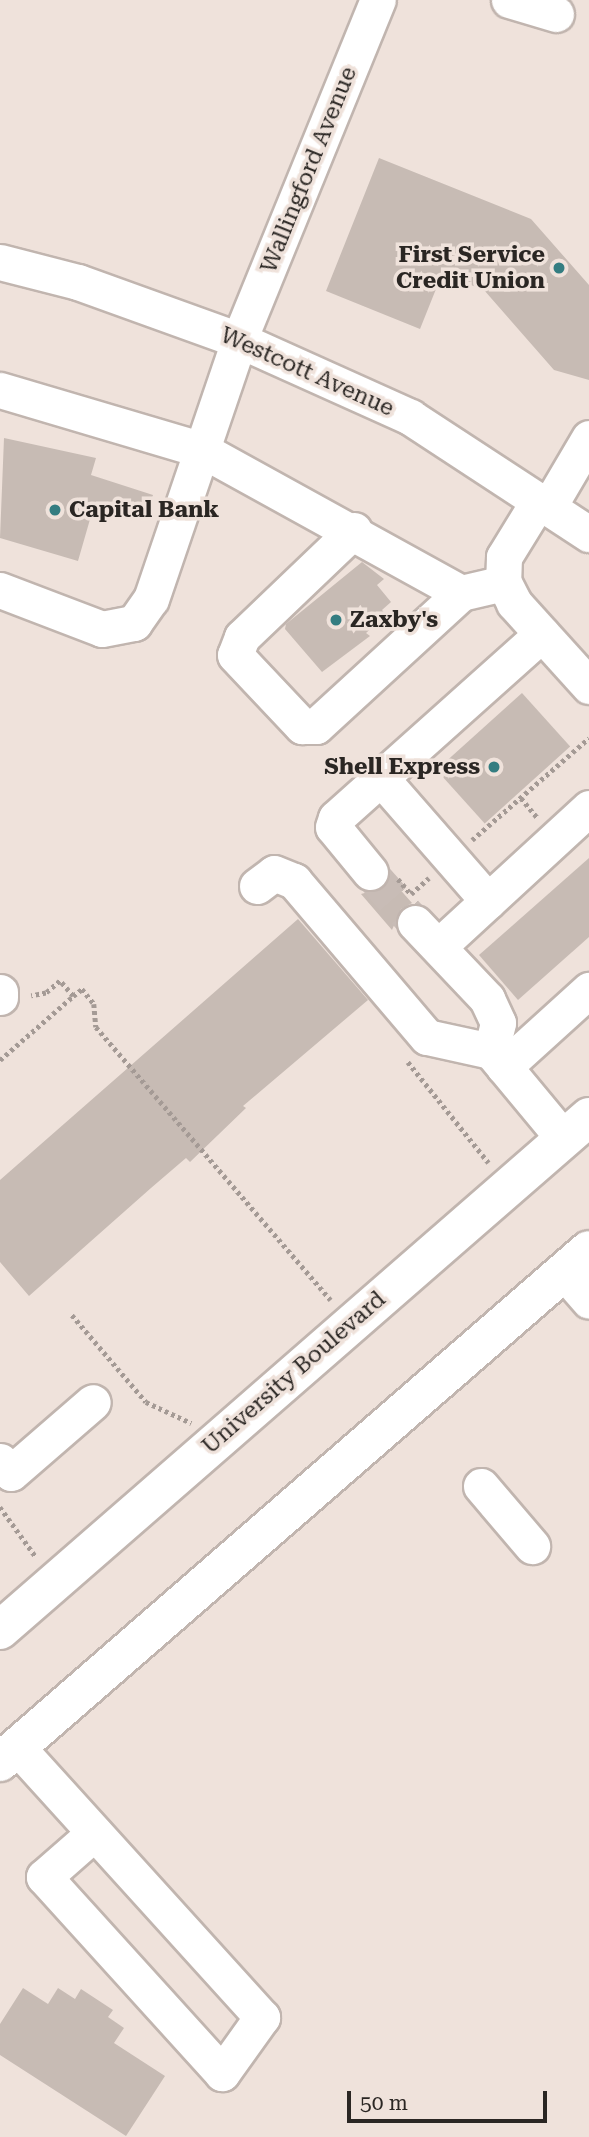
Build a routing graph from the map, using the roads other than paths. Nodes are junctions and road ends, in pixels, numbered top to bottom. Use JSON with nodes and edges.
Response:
{"nodes":[{"id":1,"x":378,"y":0,"type":"edge"},
{"id":2,"x":509,"y":0,"type":"edge"},
{"id":3,"x":556,"y":14,"type":"dead end"},
{"id":4,"x":0,"y":262,"type":"edge"},
{"id":5,"x":239,"y":340,"type":"junction"},
{"id":6,"x":0,"y":390,"type":"edge"},
{"id":7,"x":589,"y":438,"type":"edge"},
{"id":8,"x":202,"y":450,"type":"junction"},
{"id":9,"x":544,"y":503,"type":"junction"},
{"id":10,"x":354,"y":530,"type":"junction"},
{"id":11,"x":589,"y":534,"type":"edge"},
{"id":12,"x":505,"y":583,"type":"junction"},
{"id":13,"x":0,"y":590,"type":"edge"},
{"id":14,"x":461,"y":593,"type":"junction"},
{"id":15,"x":542,"y":634,"type":"junction"},
{"id":16,"x":589,"y":687,"type":"edge"},
{"id":17,"x":379,"y":776,"type":"junction"},
{"id":18,"x":589,"y":808,"type":"edge"},
{"id":19,"x":367,"y":869,"type":"tunnel mouth"},
{"id":20,"x":257,"y":886,"type":"dead end"},
{"id":21,"x":488,"y":901,"type":"junction"},
{"id":22,"x":589,"y":990,"type":"edge"},
{"id":23,"x":498,"y":1059,"type":"junction"},
{"id":24,"x":577,"y":1128,"type":"edge"},
{"id":25,"x":577,"y":1261,"type":"edge"},
{"id":26,"x":589,"y":1301,"type":"edge"},
{"id":27,"x":93,"y":1402,"type":"dead end"},
{"id":28,"x":4,"y":1472,"type":"edge"},
{"id":29,"x":481,"y":1486,"type":"dead end"},
{"id":30,"x":532,"y":1546,"type":"dead end"},
{"id":31,"x":0,"y":1630,"type":"edge"},
{"id":32,"x":6,"y":1745,"type":"edge"},
{"id":33,"x":94,"y":1833,"type":"junction"}],
"edges":[{"from":1,"to":5,"type":"street","name":"Wallingford Avenue"},
{"from":2,"to":3,"type":"street"},
{"from":4,"to":5,"type":"street","name":"Westcott Avenue"},
{"from":5,"to":8,"type":"street","name":"Wallingford Avenue"},
{"from":5,"to":9,"type":"street","name":"Westcott Avenue"},
{"from":6,"to":8,"type":"street"},
{"from":7,"to":9,"type":"street"},
{"from":8,"to":10,"type":"street"},
{"from":8,"to":13,"type":"street","name":"Wallingford Avenue"},
{"from":9,"to":11,"type":"street","name":"Westcott Avenue"},
{"from":9,"to":12,"type":"street"},
{"from":10,"to":14,"type":"street"},
{"from":10,"to":14,"type":"street"},
{"from":12,"to":14,"type":"street"},
{"from":12,"to":15,"type":"street"},
{"from":15,"to":16,"type":"street"},
{"from":15,"to":17,"type":"street"},
{"from":17,"to":19,"type":"street"},
{"from":17,"to":21,"type":"street"},
{"from":18,"to":21,"type":"street"},
{"from":20,"to":23,"type":"street"},
{"from":21,"to":23,"type":"street"},
{"from":22,"to":23,"type":"street"},
{"from":23,"to":24,"type":"street"},
{"from":24,"to":31,"type":"main road","name":"University Boulevard"},
{"from":25,"to":26,"type":"street"},
{"from":25,"to":32,"type":"main road"},
{"from":27,"to":28,"type":"street"},
{"from":29,"to":30,"type":"street"},
{"from":32,"to":33,"type":"street"},
{"from":33,"to":33,"type":"street"}]}
